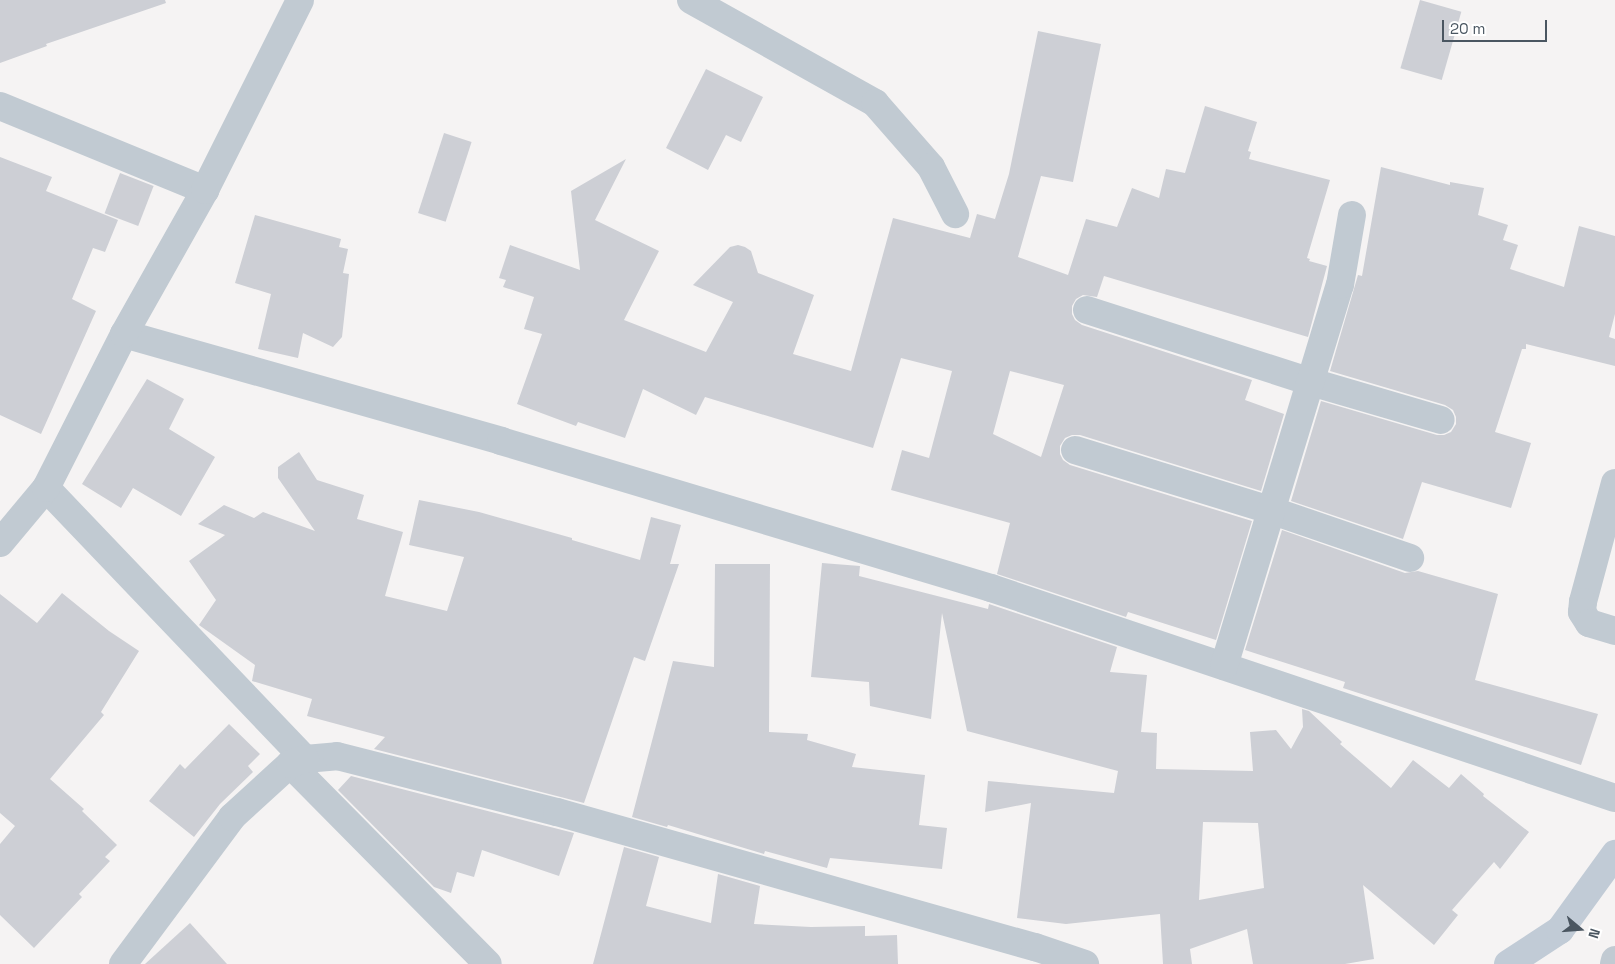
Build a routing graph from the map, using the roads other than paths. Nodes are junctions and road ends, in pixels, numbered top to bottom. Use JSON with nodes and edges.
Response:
{"nodes":[{"id":1,"x":300,"y":0,"type":"edge"},
{"id":2,"x":691,"y":0,"type":"edge"},
{"id":3,"x":0,"y":106,"type":"edge"},
{"id":4,"x":205,"y":190,"type":"junction"},
{"id":5,"x":955,"y":214,"type":"dead end"},
{"id":6,"x":1352,"y":215,"type":"dead end"},
{"id":7,"x":1087,"y":310,"type":"dead end"},
{"id":8,"x":124,"y":334,"type":"junction"},
{"id":9,"x":1311,"y":382,"type":"junction"},
{"id":10,"x":1440,"y":420,"type":"dead end"},
{"id":11,"x":1075,"y":450,"type":"dead end"},
{"id":12,"x":1615,"y":483,"type":"edge"},
{"id":13,"x":46,"y":488,"type":"junction"},
{"id":14,"x":1273,"y":512,"type":"junction"},
{"id":15,"x":0,"y":543,"type":"edge"},
{"id":16,"x":1410,"y":558,"type":"dead end"},
{"id":17,"x":1615,"y":631,"type":"edge"},
{"id":18,"x":1224,"y":666,"type":"junction"},
{"id":19,"x":297,"y":762,"type":"junction"},
{"id":20,"x":1615,"y":798,"type":"edge"},
{"id":21,"x":1615,"y":854,"type":"edge"},
{"id":22,"x":1615,"y":960,"type":"edge"},
{"id":23,"x":123,"y":964,"type":"edge"},
{"id":24,"x":488,"y":964,"type":"edge"},
{"id":25,"x":1085,"y":964,"type":"edge"},
{"id":26,"x":1508,"y":964,"type":"edge"},
{"id":27,"x":1614,"y":964,"type":"edge"}],
"edges":[{"from":1,"to":4,"type":"street"},
{"from":2,"to":5,"type":"street"},
{"from":3,"to":4,"type":"street"},
{"from":4,"to":8,"type":"street"},
{"from":6,"to":9,"type":"street"},
{"from":7,"to":9,"type":"street"},
{"from":8,"to":13,"type":"street"},
{"from":8,"to":18,"type":"street"},
{"from":9,"to":10,"type":"street"},
{"from":9,"to":14,"type":"street"},
{"from":11,"to":14,"type":"street"},
{"from":12,"to":17,"type":"street"},
{"from":13,"to":15,"type":"street"},
{"from":13,"to":19,"type":"street"},
{"from":14,"to":16,"type":"street"},
{"from":14,"to":18,"type":"street"},
{"from":18,"to":20,"type":"street"},
{"from":19,"to":23,"type":"street"},
{"from":19,"to":24,"type":"street"},
{"from":19,"to":25,"type":"street"},
{"from":21,"to":26,"type":"main road"},
{"from":22,"to":27,"type":"street"}]}
